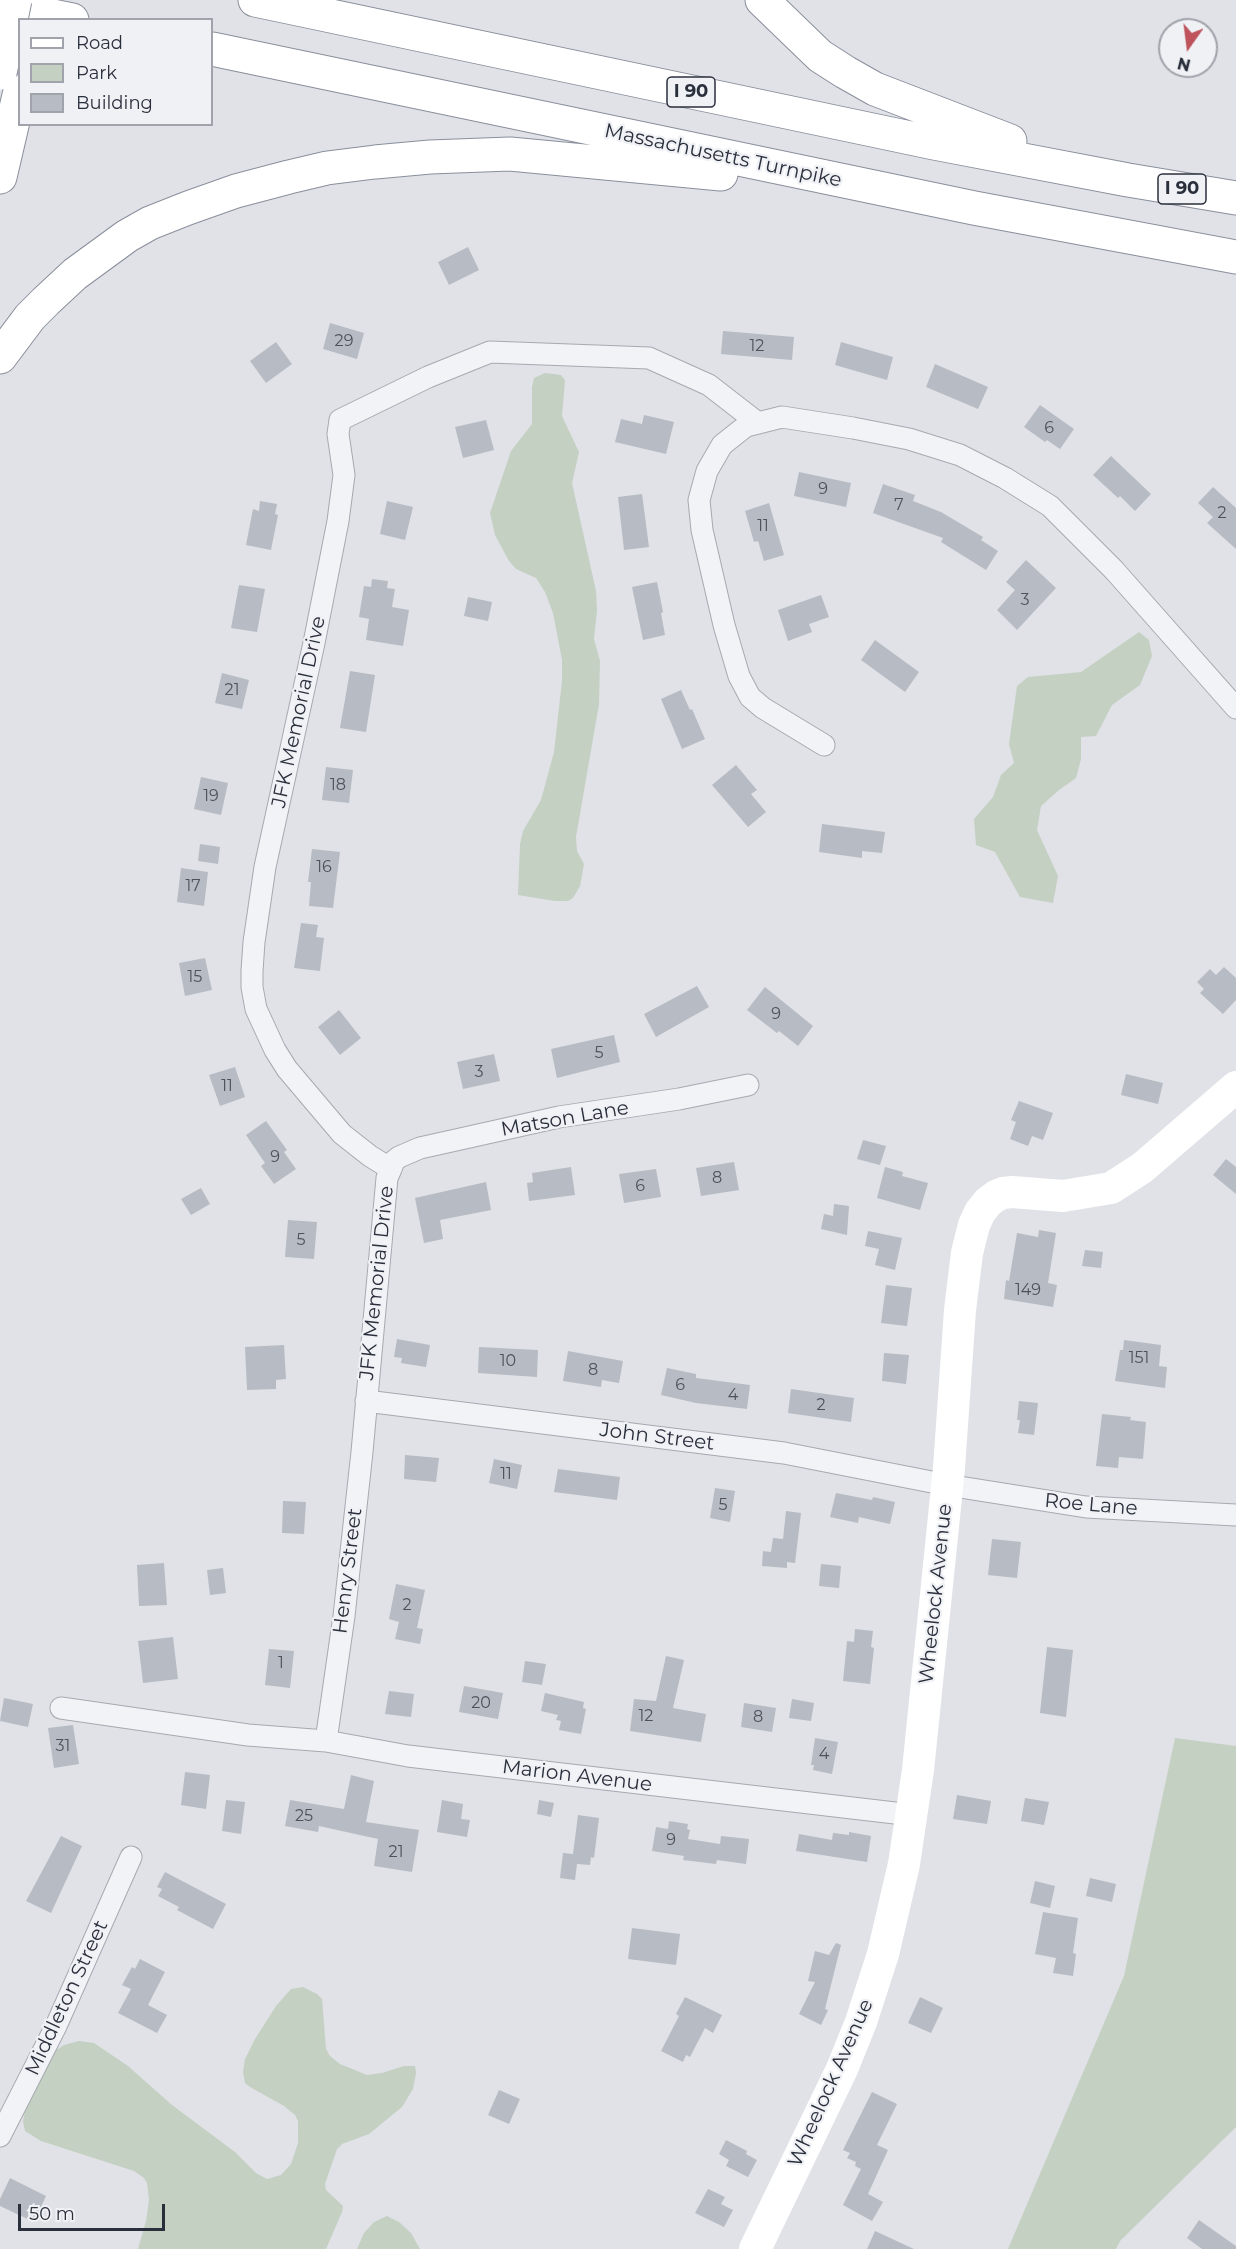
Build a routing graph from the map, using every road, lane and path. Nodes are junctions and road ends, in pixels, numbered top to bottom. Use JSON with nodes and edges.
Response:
{"nodes":[{"id":1,"x":15,"y":0,"type":"edge"},
{"id":2,"x":39,"y":0,"type":"edge"},
{"id":3,"x":255,"y":0,"type":"edge"},
{"id":4,"x":762,"y":0,"type":"edge"},
{"id":5,"x":0,"y":5,"type":"edge"},
{"id":6,"x":35,"y":18,"type":"edge"},
{"id":7,"x":62,"y":18,"type":"edge"},
{"id":8,"x":213,"y":49,"type":"edge"},
{"id":9,"x":13,"y":87,"type":"edge"},
{"id":10,"x":0,"y":177,"type":"edge"},
{"id":11,"x":1128,"y":180,"type":"junction"},
{"id":12,"x":1236,"y":198,"type":"edge"},
{"id":13,"x":974,"y":208,"type":"junction"},
{"id":14,"x":1236,"y":257,"type":"edge"},
{"id":15,"x":0,"y":357,"type":"edge"},
{"id":16,"x":758,"y":423,"type":"junction"},
{"id":17,"x":1236,"y":708,"type":"edge"},
{"id":18,"x":824,"y":745,"type":"dead end"},
{"id":19,"x":748,"y":1085,"type":"dead end"},
{"id":20,"x":1236,"y":1087,"type":"edge"},
{"id":21,"x":391,"y":1169,"type":"junction"},
{"id":22,"x":366,"y":1401,"type":"junction"},
{"id":23,"x":947,"y":1485,"type":"junction"},
{"id":24,"x":1236,"y":1515,"type":"edge"},
{"id":25,"x":60,"y":1708,"type":"dead end"},
{"id":26,"x":326,"y":1741,"type":"junction"},
{"id":27,"x":912,"y":1815,"type":"junction"},
{"id":28,"x":131,"y":1857,"type":"dead end"},
{"id":29,"x":0,"y":2136,"type":"edge"},
{"id":30,"x":755,"y":2249,"type":"edge"}],
"edges":[{"from":1,"to":9,"type":"highway","bridge":true},
{"from":2,"to":6,"type":"highway"},
{"from":3,"to":11,"type":"highway","number":"I 90"},
{"from":4,"to":11,"type":"highway"},
{"from":5,"to":7,"type":"highway"},
{"from":8,"to":13,"type":"highway","name":"Massachusetts Turnpike"},
{"from":9,"to":10,"type":"highway"},
{"from":11,"to":12,"type":"highway","number":"I 90"},
{"from":13,"to":14,"type":"highway","name":"Massachusetts Turnpike"},
{"from":13,"to":15,"type":"highway"},
{"from":16,"to":17,"type":"street"},
{"from":16,"to":18,"type":"street"},
{"from":16,"to":21,"type":"street","name":"JFK Memorial Drive"},
{"from":19,"to":21,"type":"street","name":"Matson Lane"},
{"from":20,"to":23,"type":"street","name":"Wheelock Avenue"},
{"from":21,"to":22,"type":"street","name":"JFK Memorial Drive"},
{"from":22,"to":23,"type":"street","name":"John Street"},
{"from":22,"to":26,"type":"street","name":"Henry Street"},
{"from":23,"to":24,"type":"street","name":"Roe Lane"},
{"from":23,"to":27,"type":"street","name":"Wheelock Avenue"},
{"from":25,"to":26,"type":"street","name":"Marion Avenue"},
{"from":26,"to":27,"type":"street","name":"Marion Avenue"},
{"from":27,"to":30,"type":"street","name":"Wheelock Avenue"},
{"from":28,"to":29,"type":"street","name":"Middleton Street"}]}
